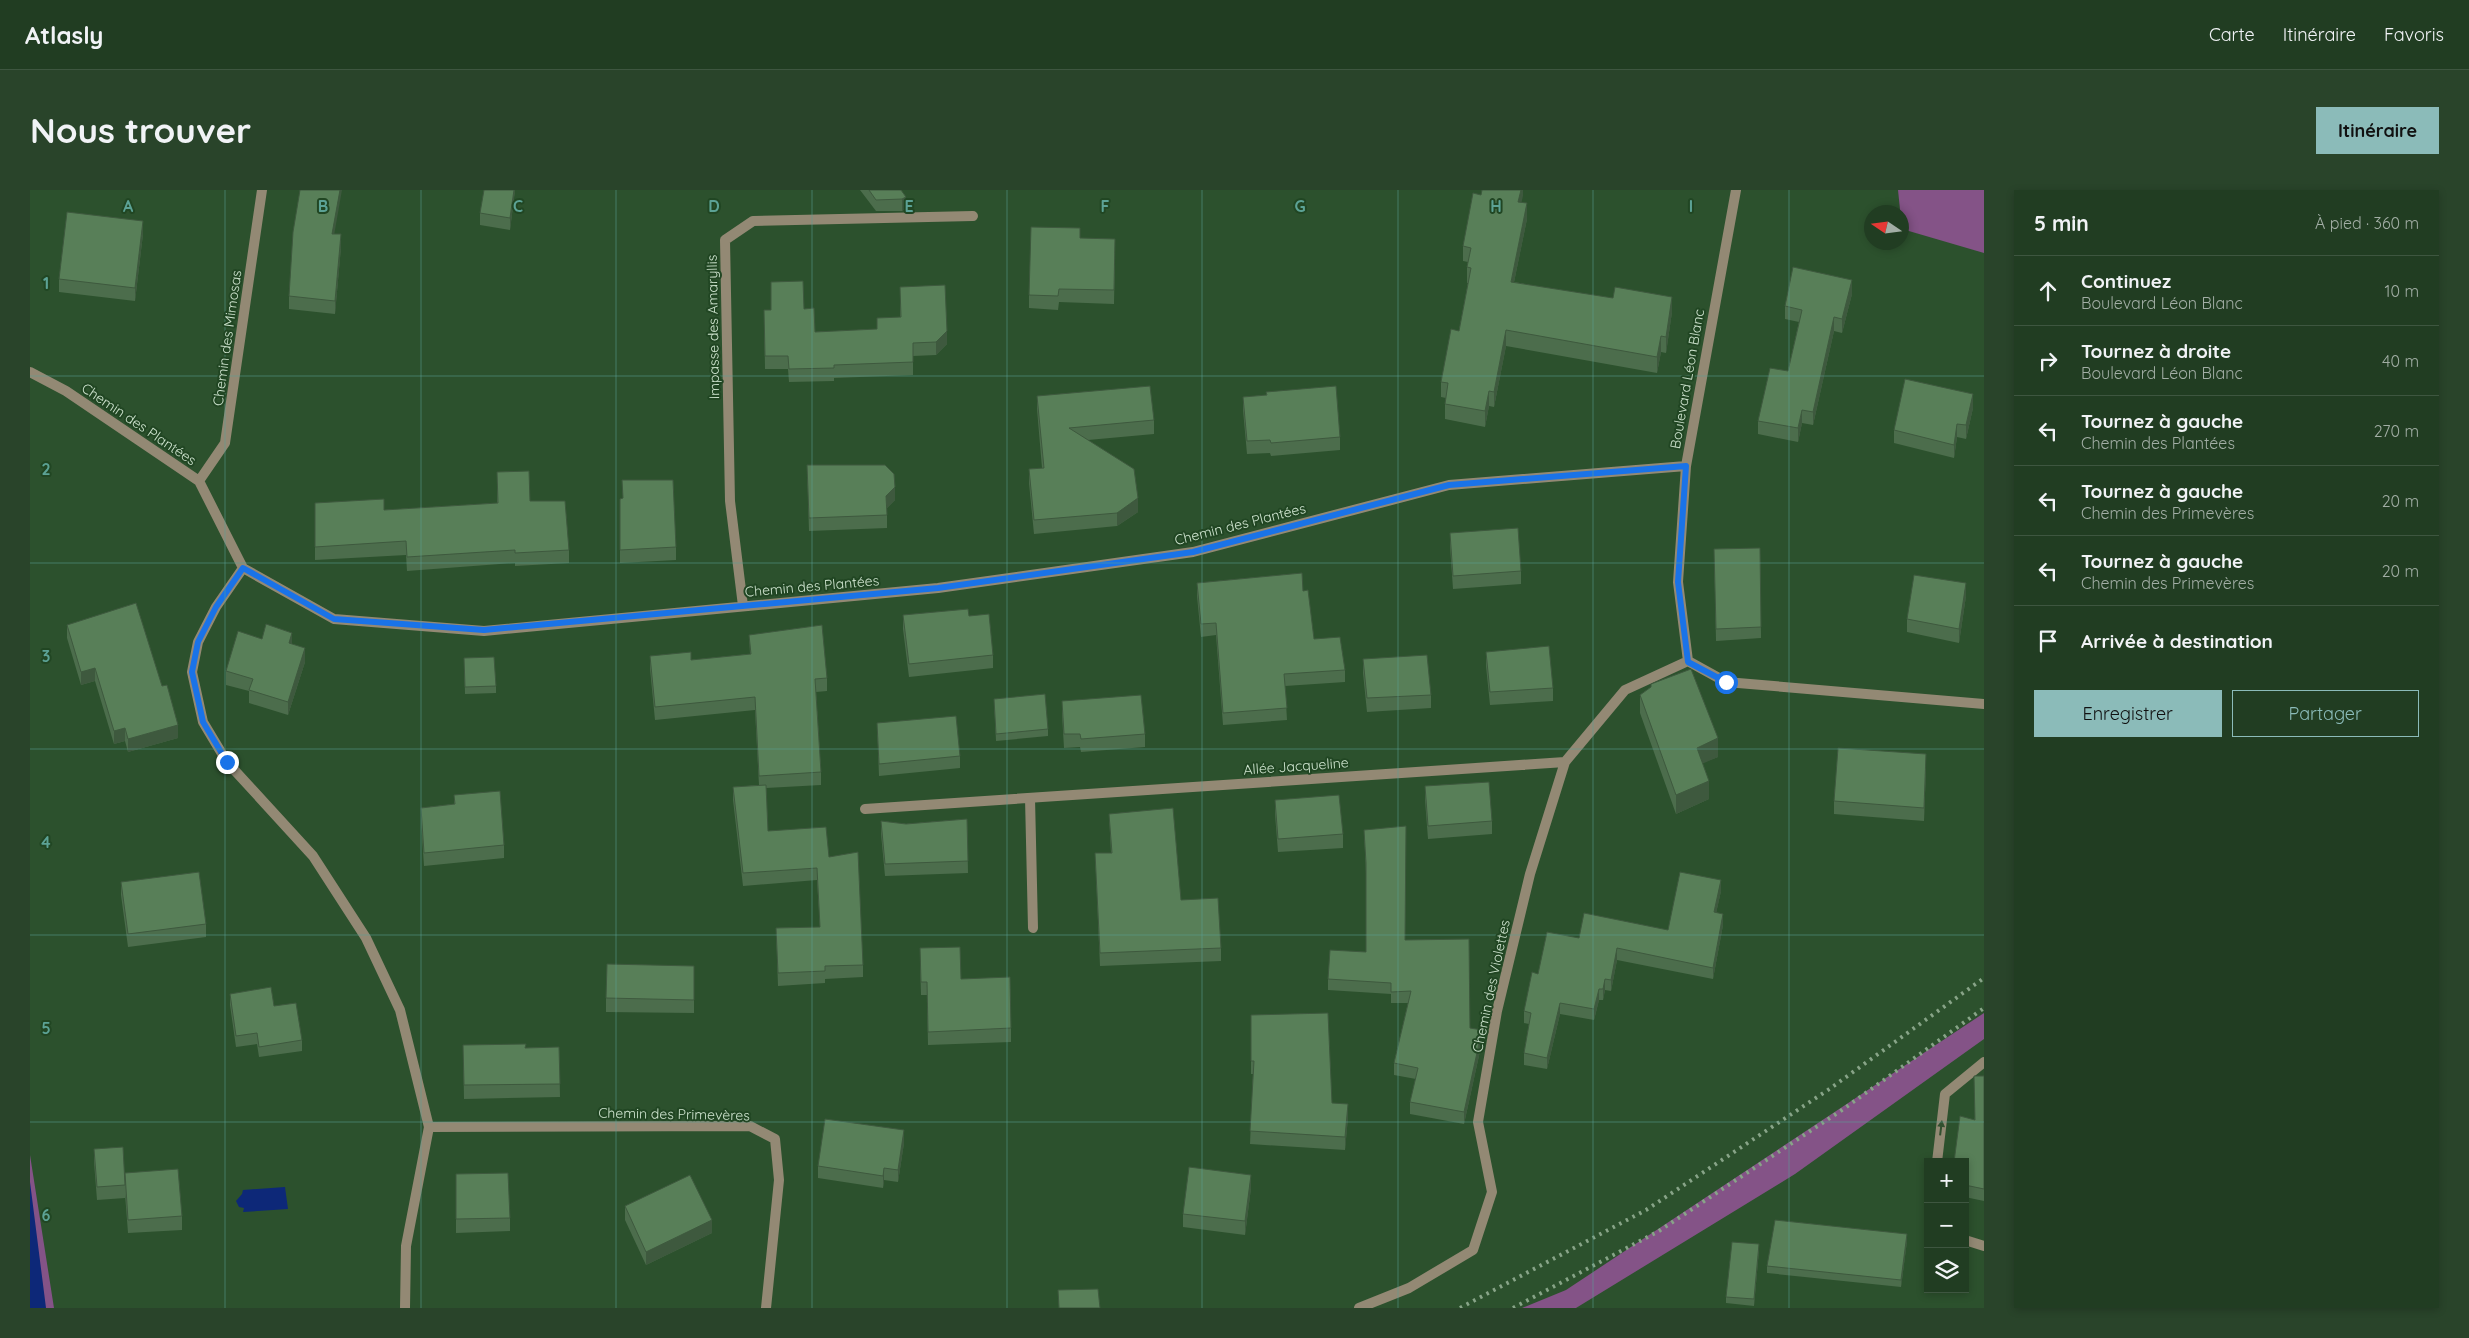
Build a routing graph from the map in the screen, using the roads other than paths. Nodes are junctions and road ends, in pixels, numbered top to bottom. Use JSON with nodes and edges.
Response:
{"nodes":[{"id":1,"x":262,"y":190,"type":"edge"},
{"id":2,"x":1736,"y":190,"type":"edge"},
{"id":3,"x":973,"y":216,"type":"dead end"},
{"id":4,"x":30,"y":372,"type":"edge"},
{"id":5,"x":1686,"y":466,"type":"junction"},
{"id":6,"x":199,"y":481,"type":"junction"},
{"id":7,"x":243,"y":568,"type":"junction"},
{"id":8,"x":743,"y":606,"type":"junction"},
{"id":9,"x":1688,"y":662,"type":"junction"},
{"id":10,"x":1984,"y":704,"type":"edge"},
{"id":11,"x":1565,"y":762,"type":"junction"},
{"id":12,"x":1030,"y":798,"type":"junction"},
{"id":13,"x":865,"y":809,"type":"dead end"},
{"id":14,"x":1033,"y":928,"type":"dead end"},
{"id":15,"x":1984,"y":1062,"type":"edge"},
{"id":16,"x":429,"y":1127,"type":"junction"},
{"id":17,"x":1938,"y":1158,"type":"edge"},
{"id":18,"x":1969,"y":1241,"type":"edge"},
{"id":19,"x":1984,"y":1246,"type":"edge"},
{"id":20,"x":405,"y":1308,"type":"edge"},
{"id":21,"x":766,"y":1308,"type":"edge"},
{"id":22,"x":1359,"y":1308,"type":"edge"}],
"edges":[{"from":1,"to":6,"type":"street","name":"Chemin des Mimosas"},
{"from":2,"to":5,"type":"street","name":"Boulevard Léon Blanc"},
{"from":3,"to":8,"type":"street","name":"Impasse des Amaryllis"},
{"from":4,"to":6,"type":"street","name":"Chemin des Plantées"},
{"from":5,"to":8,"type":"street","name":"Chemin des Plantées"},
{"from":5,"to":9,"type":"street","name":"Boulevard Léon Blanc"},
{"from":6,"to":7,"type":"street","name":"Chemin des Plantées"},
{"from":7,"to":8,"type":"street","name":"Chemin des Plantées"},
{"from":7,"to":16,"type":"street"},
{"from":9,"to":10,"type":"street"},
{"from":9,"to":11,"type":"street","name":"Chemin des Violettes"},
{"from":11,"to":12,"type":"street","name":"Allée Jacqueline"},
{"from":11,"to":22,"type":"street","name":"Chemin des Violettes"},
{"from":12,"to":13,"type":"street","name":"Allée Jacqueline"},
{"from":12,"to":14,"type":"street"},
{"from":17,"to":15,"type":"street","one_way":true},
{"from":16,"to":20,"type":"street"},
{"from":16,"to":21,"type":"street","name":"Chemin des Primevères"},
{"from":18,"to":19,"type":"street"}]}
